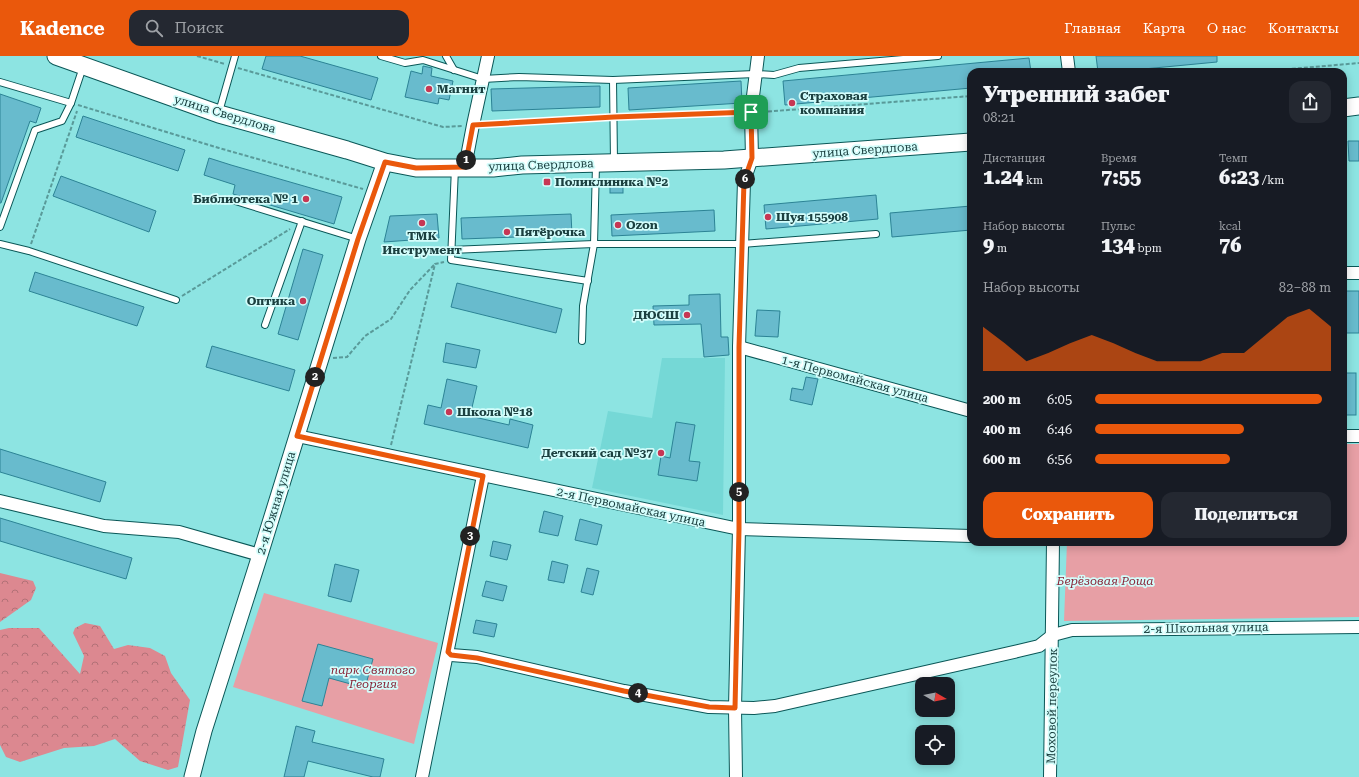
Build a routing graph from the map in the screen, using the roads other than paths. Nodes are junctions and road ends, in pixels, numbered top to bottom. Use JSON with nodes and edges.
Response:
{"nodes":[{"id":1,"x":56,"y":56,"type":"edge"},
{"id":2,"x":235,"y":56,"type":"edge"},
{"id":3,"x":380,"y":56,"type":"edge"},
{"id":4,"x":446,"y":56,"type":"edge"},
{"id":5,"x":488,"y":56,"type":"edge"},
{"id":6,"x":758,"y":56,"type":"edge"},
{"id":7,"x":938,"y":56,"type":"edge"},
{"id":8,"x":1067,"y":56,"type":"edge"},
{"id":9,"x":83,"y":66,"type":"junction"},
{"id":10,"x":1068,"y":68,"type":"edge"},
{"id":11,"x":454,"y":70,"type":"junction"},
{"id":12,"x":755,"y":74,"type":"junction"},
{"id":13,"x":483,"y":79,"type":"junction"},
{"id":14,"x":614,"y":80,"type":"junction"},
{"id":15,"x":0,"y":82,"type":"edge"},
{"id":16,"x":71,"y":103,"type":"junction"},
{"id":17,"x":1359,"y":106,"type":"edge"},
{"id":18,"x":1347,"y":108,"type":"edge"},
{"id":19,"x":218,"y":114,"type":"junction"},
{"id":20,"x":967,"y":142,"type":"edge"},
{"id":21,"x":752,"y":158,"type":"junction"},
{"id":22,"x":385,"y":162,"type":"junction"},
{"id":23,"x":596,"y":163,"type":"junction"},
{"id":24,"x":614,"y":163,"type":"junction"},
{"id":25,"x":460,"y":168,"type":"junction"},
{"id":26,"x":232,"y":200,"type":"dead end"},
{"id":27,"x":302,"y":221,"type":"junction"},
{"id":28,"x":0,"y":227,"type":"edge"},
{"id":29,"x":876,"y":234,"type":"dead end"},
{"id":30,"x":358,"y":239,"type":"junction"},
{"id":31,"x":0,"y":244,"type":"edge"},
{"id":32,"x":594,"y":244,"type":"junction"},
{"id":33,"x":742,"y":244,"type":"junction"},
{"id":34,"x":452,"y":250,"type":"junction"},
{"id":35,"x":1347,"y":273,"type":"edge"},
{"id":36,"x":1359,"y":273,"type":"edge"},
{"id":37,"x":588,"y":281,"type":"junction"},
{"id":38,"x":176,"y":300,"type":"road end"},
{"id":39,"x":265,"y":325,"type":"dead end"},
{"id":40,"x":582,"y":341,"type":"dead end"},
{"id":41,"x":739,"y":347,"type":"junction"},
{"id":42,"x":967,"y":410,"type":"edge"},
{"id":43,"x":297,"y":436,"type":"junction"},
{"id":44,"x":1347,"y":436,"type":"edge"},
{"id":45,"x":1359,"y":436,"type":"edge"},
{"id":46,"x":483,"y":476,"type":"junction"},
{"id":47,"x":0,"y":501,"type":"edge"},
{"id":48,"x":739,"y":529,"type":"junction"},
{"id":49,"x":967,"y":536,"type":"edge"},
{"id":50,"x":1054,"y":546,"type":"edge"},
{"id":51,"x":260,"y":555,"type":"junction"},
{"id":52,"x":1359,"y":627,"type":"edge"},
{"id":53,"x":1053,"y":635,"type":"junction"},
{"id":54,"x":448,"y":652,"type":"junction"},
{"id":55,"x":735,"y":708,"type":"junction"},
{"id":56,"x":192,"y":777,"type":"edge"},
{"id":57,"x":422,"y":777,"type":"edge"},
{"id":58,"x":736,"y":777,"type":"edge"},
{"id":59,"x":1050,"y":777,"type":"edge"}],
"edges":[{"from":1,"to":9,"type":"main road","name":"улица Свердлова"},
{"from":2,"to":19,"type":"lane"},
{"from":3,"to":11,"type":"lane"},
{"from":4,"to":11,"type":"lane"},
{"from":5,"to":13,"type":"street"},
{"from":6,"to":12,"type":"street"},
{"from":7,"to":12,"type":"lane"},
{"from":8,"to":10,"type":"street"},
{"from":9,"to":16,"type":"lane"},
{"from":9,"to":19,"type":"main road","name":"улица Свердлова"},
{"from":11,"to":13,"type":"lane"},
{"from":12,"to":14,"type":"lane"},
{"from":12,"to":21,"type":"street"},
{"from":13,"to":14,"type":"lane"},
{"from":13,"to":25,"type":"street"},
{"from":14,"to":24,"type":"lane"},
{"from":15,"to":16,"type":"lane"},
{"from":16,"to":28,"type":"lane"},
{"from":17,"to":18,"type":"main road"},
{"from":19,"to":22,"type":"main road","name":"улица Свердлова"},
{"from":20,"to":21,"type":"main road","name":"улица Свердлова"},
{"from":21,"to":24,"type":"main road","name":"улица Свердлова"},
{"from":21,"to":33,"type":"street"},
{"from":22,"to":25,"type":"main road","name":"улица Свердлова"},
{"from":22,"to":30,"type":"street","name":"2-я Южная улица"},
{"from":23,"to":24,"type":"main road","name":"улица Свердлова"},
{"from":23,"to":25,"type":"main road","name":"улица Свердлова"},
{"from":23,"to":32,"type":"lane"},
{"from":25,"to":34,"type":"lane"},
{"from":26,"to":27,"type":"lane"},
{"from":27,"to":30,"type":"lane"},
{"from":27,"to":39,"type":"lane"},
{"from":29,"to":33,"type":"lane"},
{"from":30,"to":43,"type":"street","name":"2-я Южная улица"},
{"from":31,"to":38,"type":"lane"},
{"from":32,"to":33,"type":"lane"},
{"from":32,"to":34,"type":"lane"},
{"from":32,"to":37,"type":"lane"},
{"from":33,"to":41,"type":"street"},
{"from":34,"to":37,"type":"lane"},
{"from":35,"to":36,"type":"street"},
{"from":37,"to":40,"type":"lane"},
{"from":41,"to":42,"type":"street","name":"1-я Первомайская улица"},
{"from":41,"to":48,"type":"street"},
{"from":43,"to":46,"type":"street","name":"2-я Первомайская улица"},
{"from":43,"to":51,"type":"street","name":"2-я Южная улица"},
{"from":44,"to":45,"type":"street"},
{"from":46,"to":48,"type":"street","name":"2-я Первомайская улица"},
{"from":46,"to":54,"type":"street"},
{"from":47,"to":51,"type":"street"},
{"from":48,"to":49,"type":"street","name":"2-я Первомайская улица"},
{"from":48,"to":55,"type":"street"},
{"from":50,"to":53,"type":"street","name":"Моховой переулок"},
{"from":51,"to":56,"type":"street","name":"2-я Южная улица"},
{"from":52,"to":53,"type":"street","name":"2-я Школьная улица"},
{"from":53,"to":55,"type":"street"},
{"from":53,"to":59,"type":"street","name":"Моховой переулок"},
{"from":54,"to":55,"type":"street"},
{"from":54,"to":57,"type":"street"},
{"from":55,"to":58,"type":"street"}]}
